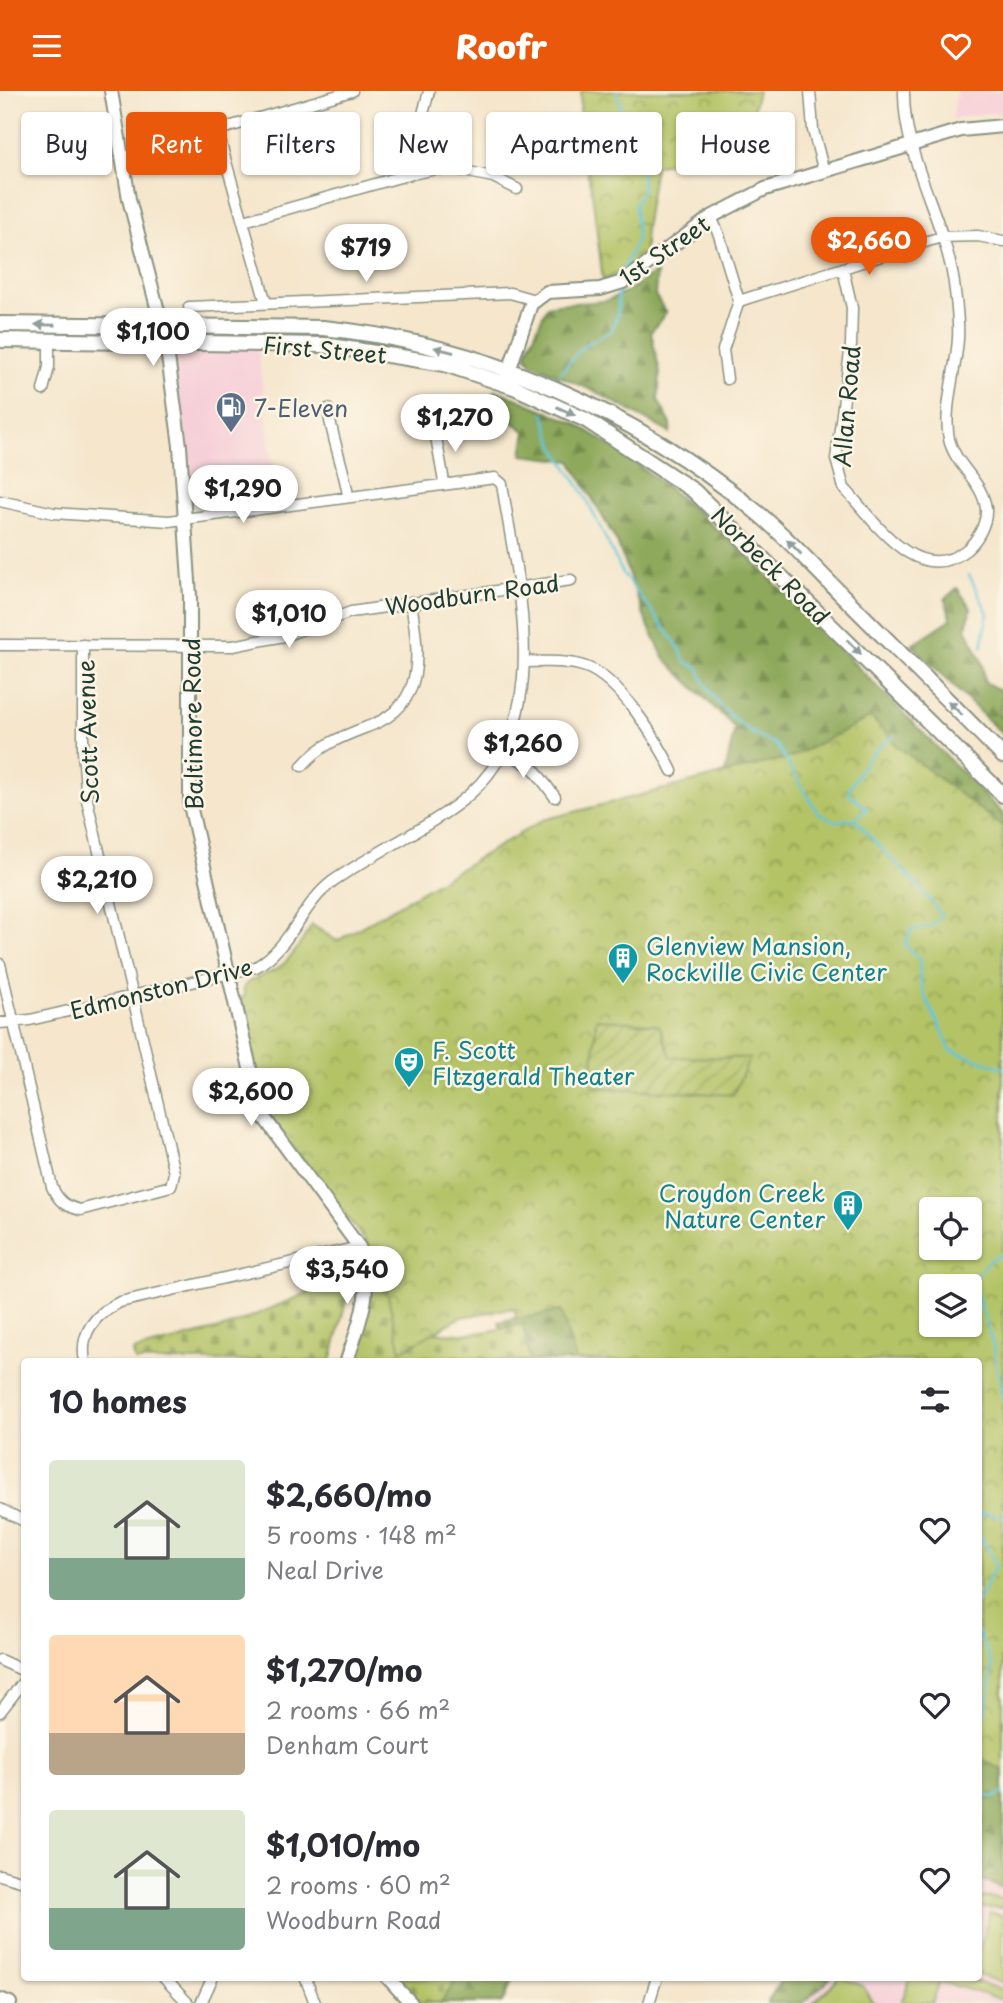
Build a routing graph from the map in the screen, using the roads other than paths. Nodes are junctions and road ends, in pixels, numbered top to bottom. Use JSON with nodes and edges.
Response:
{"nodes":[{"id":1,"x":111,"y":91,"type":"edge"},
{"id":2,"x":352,"y":91,"type":"edge"},
{"id":3,"x":429,"y":91,"type":"edge"},
{"id":4,"x":810,"y":91,"type":"edge"},
{"id":5,"x":904,"y":91,"type":"edge"},
{"id":6,"x":423,"y":112,"type":"edge"},
{"id":7,"x":1003,"y":126,"type":"edge"},
{"id":8,"x":227,"y":127,"type":"edge"},
{"id":9,"x":912,"y":145,"type":"junction"},
{"id":10,"x":126,"y":157,"type":"edge"},
{"id":11,"x":122,"y":158,"type":"junction"},
{"id":12,"x":227,"y":164,"type":"edge"},
{"id":13,"x":824,"y":172,"type":"junction"},
{"id":14,"x":472,"y":173,"type":"edge"},
{"id":15,"x":404,"y":175,"type":"edge"},
{"id":16,"x":517,"y":189,"type":"dead end"},
{"id":17,"x":711,"y":217,"type":"junction"},
{"id":18,"x":244,"y":222,"type":"junction"},
{"id":19,"x":941,"y":237,"type":"junction"},
{"id":20,"x":1003,"y":241,"type":"edge"},
{"id":21,"x":843,"y":269,"type":"junction"},
{"id":22,"x":535,"y":300,"type":"junction"},
{"id":23,"x":738,"y":301,"type":"junction"},
{"id":24,"x":266,"y":303,"type":"junction"},
{"id":25,"x":189,"y":307,"type":"dead end"},
{"id":26,"x":0,"y":324,"type":"edge"},
{"id":27,"x":162,"y":326,"type":"junction"},
{"id":28,"x":0,"y":340,"type":"edge"},
{"id":29,"x":49,"y":340,"type":"junction"},
{"id":30,"x":166,"y":342,"type":"junction"},
{"id":31,"x":510,"y":369,"type":"junction"},
{"id":32,"x":727,"y":379,"type":"dead end"},
{"id":33,"x":504,"y":384,"type":"junction"},
{"id":34,"x":43,"y":390,"type":"dead end"},
{"id":35,"x":328,"y":408,"type":"dead end"},
{"id":36,"x":435,"y":431,"type":"dead end"},
{"id":37,"x":444,"y":482,"type":"junction"},
{"id":38,"x":348,"y":495,"type":"junction"},
{"id":39,"x":1,"y":503,"type":"edge"},
{"id":40,"x":186,"y":517,"type":"junction"},
{"id":41,"x":571,"y":580,"type":"dead end"},
{"id":42,"x":517,"y":588,"type":"junction"},
{"id":43,"x":411,"y":602,"type":"junction"},
{"id":44,"x":0,"y":645,"type":"edge"},
{"id":45,"x":83,"y":645,"type":"junction"},
{"id":46,"x":190,"y":646,"type":"junction"},
{"id":47,"x":526,"y":662,"type":"junction"},
{"id":48,"x":503,"y":749,"type":"junction"},
{"id":49,"x":1003,"y":756,"type":"edge"},
{"id":50,"x":302,"y":766,"type":"dead end"},
{"id":51,"x":672,"y":771,"type":"dead end"},
{"id":52,"x":1003,"y":795,"type":"edge"},
{"id":53,"x":555,"y":797,"type":"dead end"},
{"id":54,"x":0,"y":964,"type":"edge"},
{"id":55,"x":230,"y":973,"type":"junction"},
{"id":56,"x":2,"y":977,"type":"edge"},
{"id":57,"x":131,"y":996,"type":"junction"},
{"id":58,"x":14,"y":1022,"type":"junction"},
{"id":59,"x":0,"y":1023,"type":"edge"},
{"id":60,"x":359,"y":1247,"type":"junction"},
{"id":61,"x":85,"y":1358,"type":"edge"},
{"id":62,"x":348,"y":1358,"type":"edge"},
{"id":63,"x":0,"y":1509,"type":"edge"},
{"id":64,"x":21,"y":1520,"type":"edge"},
{"id":65,"x":0,"y":1660,"type":"edge"},
{"id":66,"x":21,"y":1670,"type":"edge"},
{"id":67,"x":21,"y":1685,"type":"edge"},
{"id":68,"x":0,"y":1712,"type":"edge"},
{"id":69,"x":0,"y":1875,"type":"edge"},
{"id":70,"x":21,"y":1881,"type":"edge"},
{"id":71,"x":167,"y":1981,"type":"edge"},
{"id":72,"x":211,"y":1981,"type":"edge"},
{"id":73,"x":307,"y":1981,"type":"edge"},
{"id":74,"x":391,"y":1981,"type":"edge"},
{"id":75,"x":656,"y":1981,"type":"edge"},
{"id":76,"x":0,"y":1999,"type":"edge"},
{"id":77,"x":10,"y":2003,"type":"edge"},
{"id":78,"x":188,"y":2003,"type":"edge"},
{"id":79,"x":201,"y":2003,"type":"edge"},
{"id":80,"x":315,"y":2003,"type":"edge"},
{"id":81,"x":411,"y":2003,"type":"edge"},
{"id":82,"x":649,"y":2003,"type":"edge"}],
"edges":[{"from":1,"to":11,"type":"street","name":"Baltimore Road"},
{"from":2,"to":8,"type":"street"},
{"from":3,"to":6,"type":"street"},
{"from":4,"to":13,"type":"street"},
{"from":5,"to":9,"type":"street"},
{"from":7,"to":9,"type":"street","name":"1st Street"},
{"from":9,"to":13,"type":"street","name":"1st Street"},
{"from":9,"to":19,"type":"street"},
{"from":10,"to":11,"type":"street"},
{"from":11,"to":27,"type":"street","name":"Baltimore Road"},
{"from":12,"to":18,"type":"street"},
{"from":13,"to":17,"type":"street","name":"1st Street"},
{"from":14,"to":16,"type":"street"},
{"from":15,"to":18,"type":"street"},
{"from":17,"to":22,"type":"street","name":"1st Street"},
{"from":17,"to":23,"type":"street"},
{"from":18,"to":24,"type":"street"},
{"from":19,"to":20,"type":"street"},
{"from":19,"to":21,"type":"street"},
{"from":19,"to":21,"type":"street","name":"Allan Road"},
{"from":21,"to":23,"type":"street"},
{"from":22,"to":24,"type":"street","name":"1st Street"},
{"from":22,"to":31,"type":"street"},
{"from":23,"to":32,"type":"street"},
{"from":24,"to":25,"type":"street","name":"1st Street"},
{"from":27,"to":26,"type":"main road","name":"First Street","one_way":true},
{"from":27,"to":30,"type":"street","name":"Baltimore Road"},
{"from":31,"to":27,"type":"main road","name":"First Street","one_way":true},
{"from":28,"to":29,"type":"main road","name":"First Street"},
{"from":29,"to":30,"type":"main road","name":"First Street"},
{"from":29,"to":34,"type":"street"},
{"from":30,"to":33,"type":"main road","name":"First Street"},
{"from":30,"to":40,"type":"street","name":"Baltimore Road"},
{"from":31,"to":33,"type":"street"},
{"from":49,"to":31,"type":"main road","name":"Norbeck Road","one_way":true},
{"from":33,"to":52,"type":"main road","name":"Norbeck Road","one_way":true},
{"from":35,"to":38,"type":"street"},
{"from":36,"to":37,"type":"street"},
{"from":37,"to":38,"type":"street"},
{"from":37,"to":42,"type":"street","name":"Edmonston Drive"},
{"from":38,"to":40,"type":"street"},
{"from":39,"to":40,"type":"street"},
{"from":40,"to":46,"type":"street","name":"Baltimore Road"},
{"from":41,"to":42,"type":"street","name":"Woodburn Road"},
{"from":42,"to":43,"type":"street","name":"Woodburn Road"},
{"from":42,"to":47,"type":"street","name":"Edmonston Drive"},
{"from":43,"to":46,"type":"street","name":"Woodburn Road"},
{"from":43,"to":50,"type":"street"},
{"from":44,"to":45,"type":"street","name":"Woodburn Road"},
{"from":45,"to":46,"type":"street","name":"Woodburn Road"},
{"from":45,"to":57,"type":"street","name":"Scott Avenue"},
{"from":46,"to":55,"type":"street","name":"Baltimore Road"},
{"from":47,"to":48,"type":"street","name":"Edmonston Drive"},
{"from":47,"to":51,"type":"street"},
{"from":48,"to":53,"type":"street"},
{"from":48,"to":55,"type":"street","name":"Edmonston Drive"},
{"from":54,"to":56,"type":"street"},
{"from":55,"to":57,"type":"street","name":"Edmonston Drive"},
{"from":55,"to":60,"type":"street","name":"Baltimore Road"},
{"from":56,"to":58,"type":"street"},
{"from":57,"to":58,"type":"street","name":"Edmonston Drive"},
{"from":57,"to":58,"type":"street","name":"Scott Avenue"},
{"from":58,"to":59,"type":"street","name":"Edmonston Drive"},
{"from":60,"to":61,"type":"street"},
{"from":60,"to":62,"type":"street","name":"Baltimore Road"},
{"from":63,"to":64,"type":"street"},
{"from":65,"to":66,"type":"street"},
{"from":67,"to":68,"type":"street"},
{"from":69,"to":70,"type":"street"},
{"from":71,"to":78,"type":"street"},
{"from":72,"to":79,"type":"street"},
{"from":73,"to":80,"type":"street"},
{"from":74,"to":81,"type":"street"},
{"from":75,"to":82,"type":"street"},
{"from":76,"to":77,"type":"street"}]}
